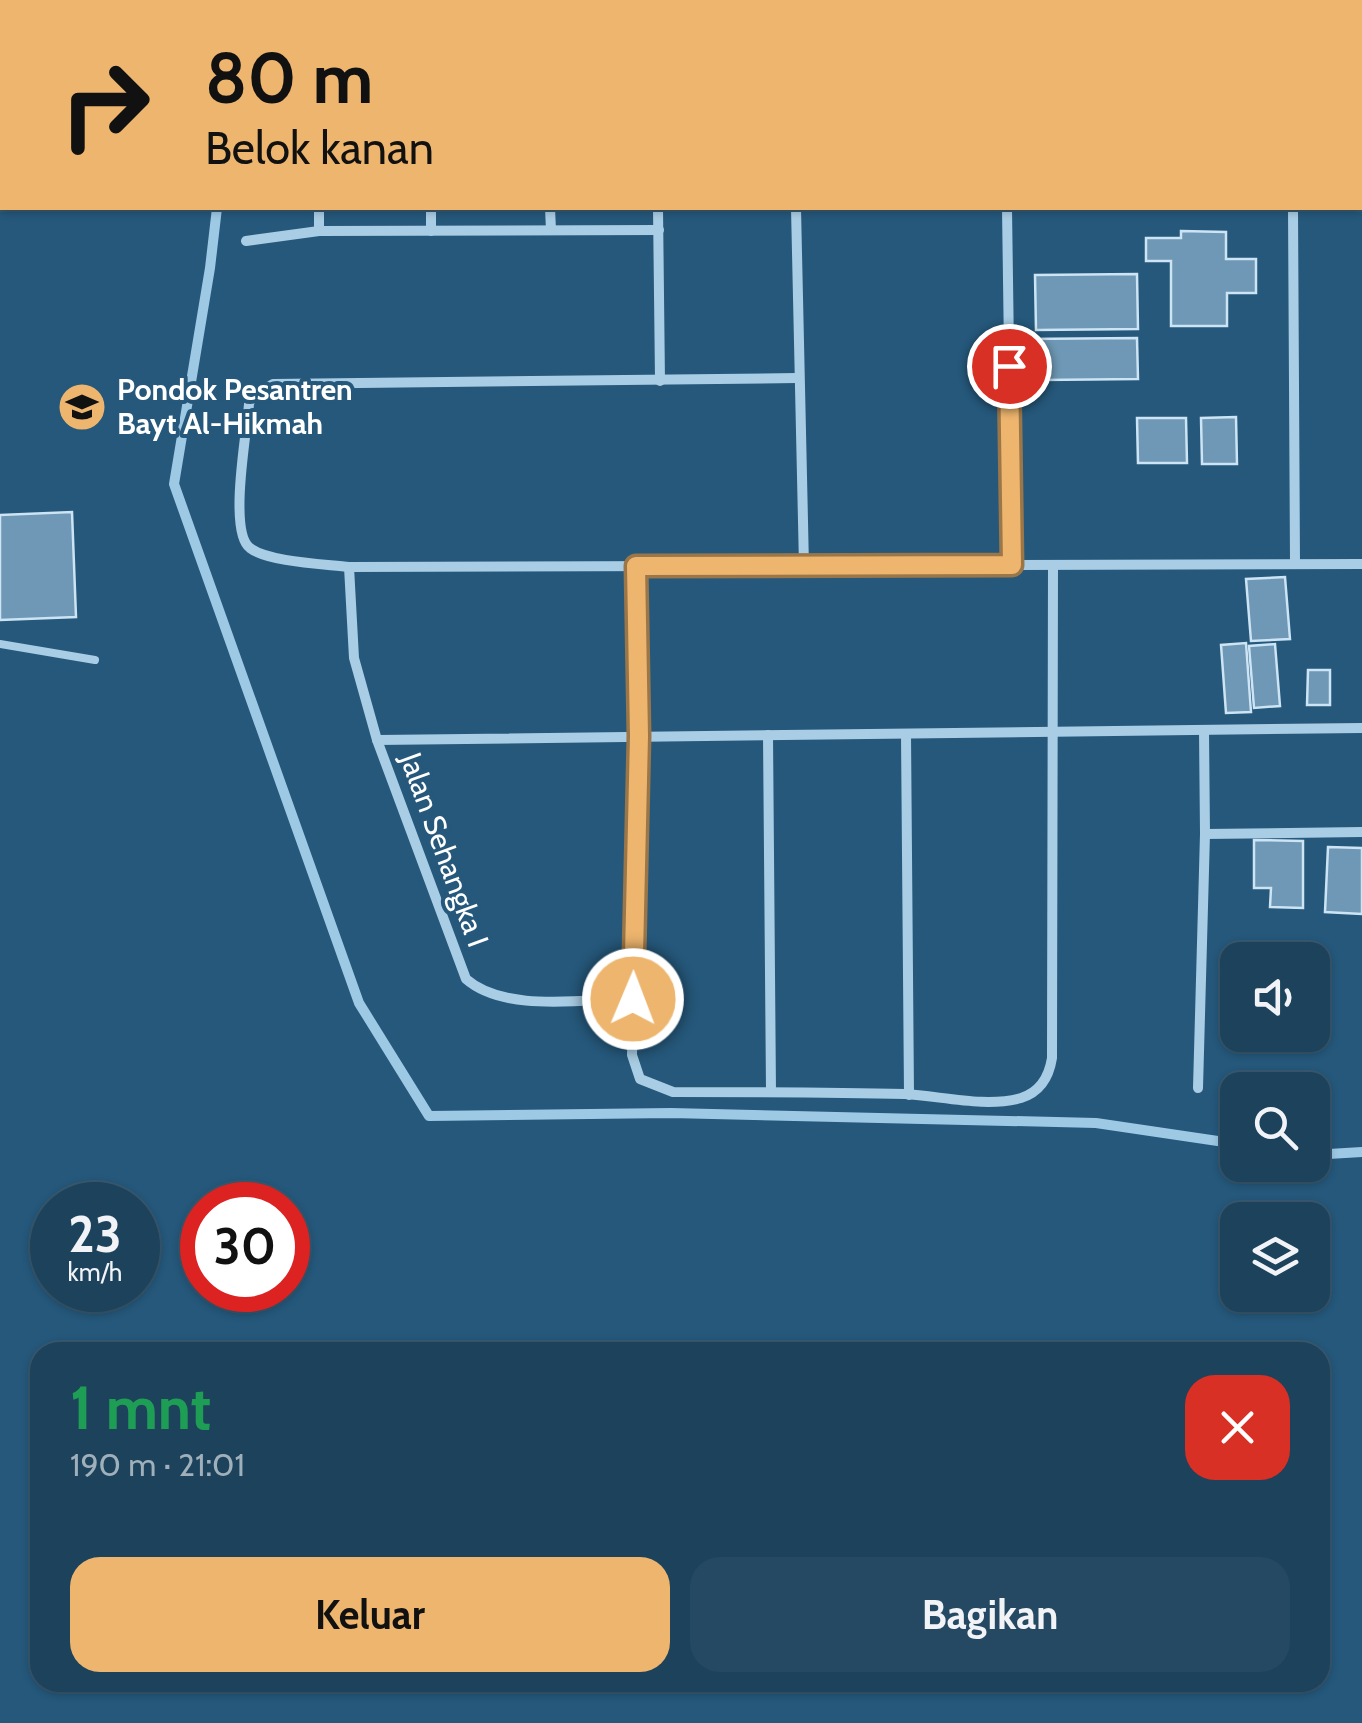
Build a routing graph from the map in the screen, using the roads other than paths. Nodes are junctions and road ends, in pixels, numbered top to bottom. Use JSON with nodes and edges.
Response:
{"nodes":[{"id":1,"x":319,"y":210,"type":"edge"},
{"id":2,"x":431,"y":210,"type":"edge"},
{"id":3,"x":550,"y":210,"type":"edge"},
{"id":4,"x":658,"y":210,"type":"edge"},
{"id":5,"x":796,"y":210,"type":"edge"},
{"id":6,"x":1007,"y":210,"type":"edge"},
{"id":7,"x":1293,"y":210,"type":"edge"},
{"id":8,"x":551,"y":230,"type":"junction"},
{"id":9,"x":659,"y":230,"type":"junction"},
{"id":10,"x":431,"y":231,"type":"junction"},
{"id":11,"x":320,"y":232,"type":"junction"},
{"id":12,"x":246,"y":240,"type":"dead end"},
{"id":13,"x":798,"y":378,"type":"junction"},
{"id":14,"x":660,"y":381,"type":"junction"},
{"id":15,"x":1295,"y":563,"type":"junction"},
{"id":16,"x":1362,"y":564,"type":"edge"},
{"id":17,"x":1012,"y":565,"type":"junction"},
{"id":18,"x":1053,"y":565,"type":"junction"},
{"id":19,"x":636,"y":566,"type":"junction"},
{"id":20,"x":804,"y":566,"type":"junction"},
{"id":21,"x":349,"y":567,"type":"junction"},
{"id":22,"x":0,"y":644,"type":"edge"},
{"id":23,"x":95,"y":660,"type":"dead end"},
{"id":24,"x":1362,"y":728,"type":"edge"},
{"id":25,"x":1204,"y":731,"type":"junction"},
{"id":26,"x":1051,"y":732,"type":"junction"},
{"id":27,"x":906,"y":734,"type":"junction"},
{"id":28,"x":768,"y":735,"type":"junction"},
{"id":29,"x":639,"y":736,"type":"junction"},
{"id":30,"x":377,"y":740,"type":"junction"},
{"id":31,"x":1362,"y":832,"type":"edge"},
{"id":32,"x":1205,"y":834,"type":"junction"},
{"id":33,"x":633,"y":999,"type":"junction"},
{"id":34,"x":1198,"y":1088,"type":"dead end"},
{"id":35,"x":771,"y":1092,"type":"junction"},
{"id":36,"x":909,"y":1094,"type":"junction"}],
"edges":[{"from":1,"to":11,"type":"street"},
{"from":2,"to":10,"type":"street"},
{"from":3,"to":8,"type":"street"},
{"from":4,"to":9,"type":"street"},
{"from":5,"to":13,"type":"street"},
{"from":6,"to":17,"type":"street"},
{"from":7,"to":15,"type":"street"},
{"from":8,"to":9,"type":"street"},
{"from":8,"to":10,"type":"street"},
{"from":9,"to":14,"type":"street"},
{"from":10,"to":11,"type":"street"},
{"from":11,"to":12,"type":"street"},
{"from":13,"to":14,"type":"street"},
{"from":13,"to":20,"type":"street"},
{"from":14,"to":21,"type":"street"},
{"from":15,"to":16,"type":"street"},
{"from":15,"to":18,"type":"street"},
{"from":17,"to":18,"type":"street"},
{"from":17,"to":20,"type":"street"},
{"from":18,"to":26,"type":"street"},
{"from":19,"to":20,"type":"street"},
{"from":19,"to":21,"type":"street"},
{"from":19,"to":29,"type":"street"},
{"from":21,"to":30,"type":"street","name":"Jalan Sehangka I"},
{"from":22,"to":23,"type":"lane"},
{"from":24,"to":25,"type":"street"},
{"from":25,"to":26,"type":"street"},
{"from":25,"to":32,"type":"street"},
{"from":26,"to":27,"type":"street"},
{"from":26,"to":36,"type":"street"},
{"from":27,"to":28,"type":"street"},
{"from":27,"to":36,"type":"street"},
{"from":28,"to":29,"type":"street"},
{"from":28,"to":35,"type":"street"},
{"from":29,"to":30,"type":"street"},
{"from":29,"to":33,"type":"street"},
{"from":30,"to":33,"type":"street","name":"Jalan Sehangka I"},
{"from":31,"to":32,"type":"street"},
{"from":32,"to":34,"type":"street"},
{"from":33,"to":35,"type":"street"},
{"from":35,"to":36,"type":"street"}]}
